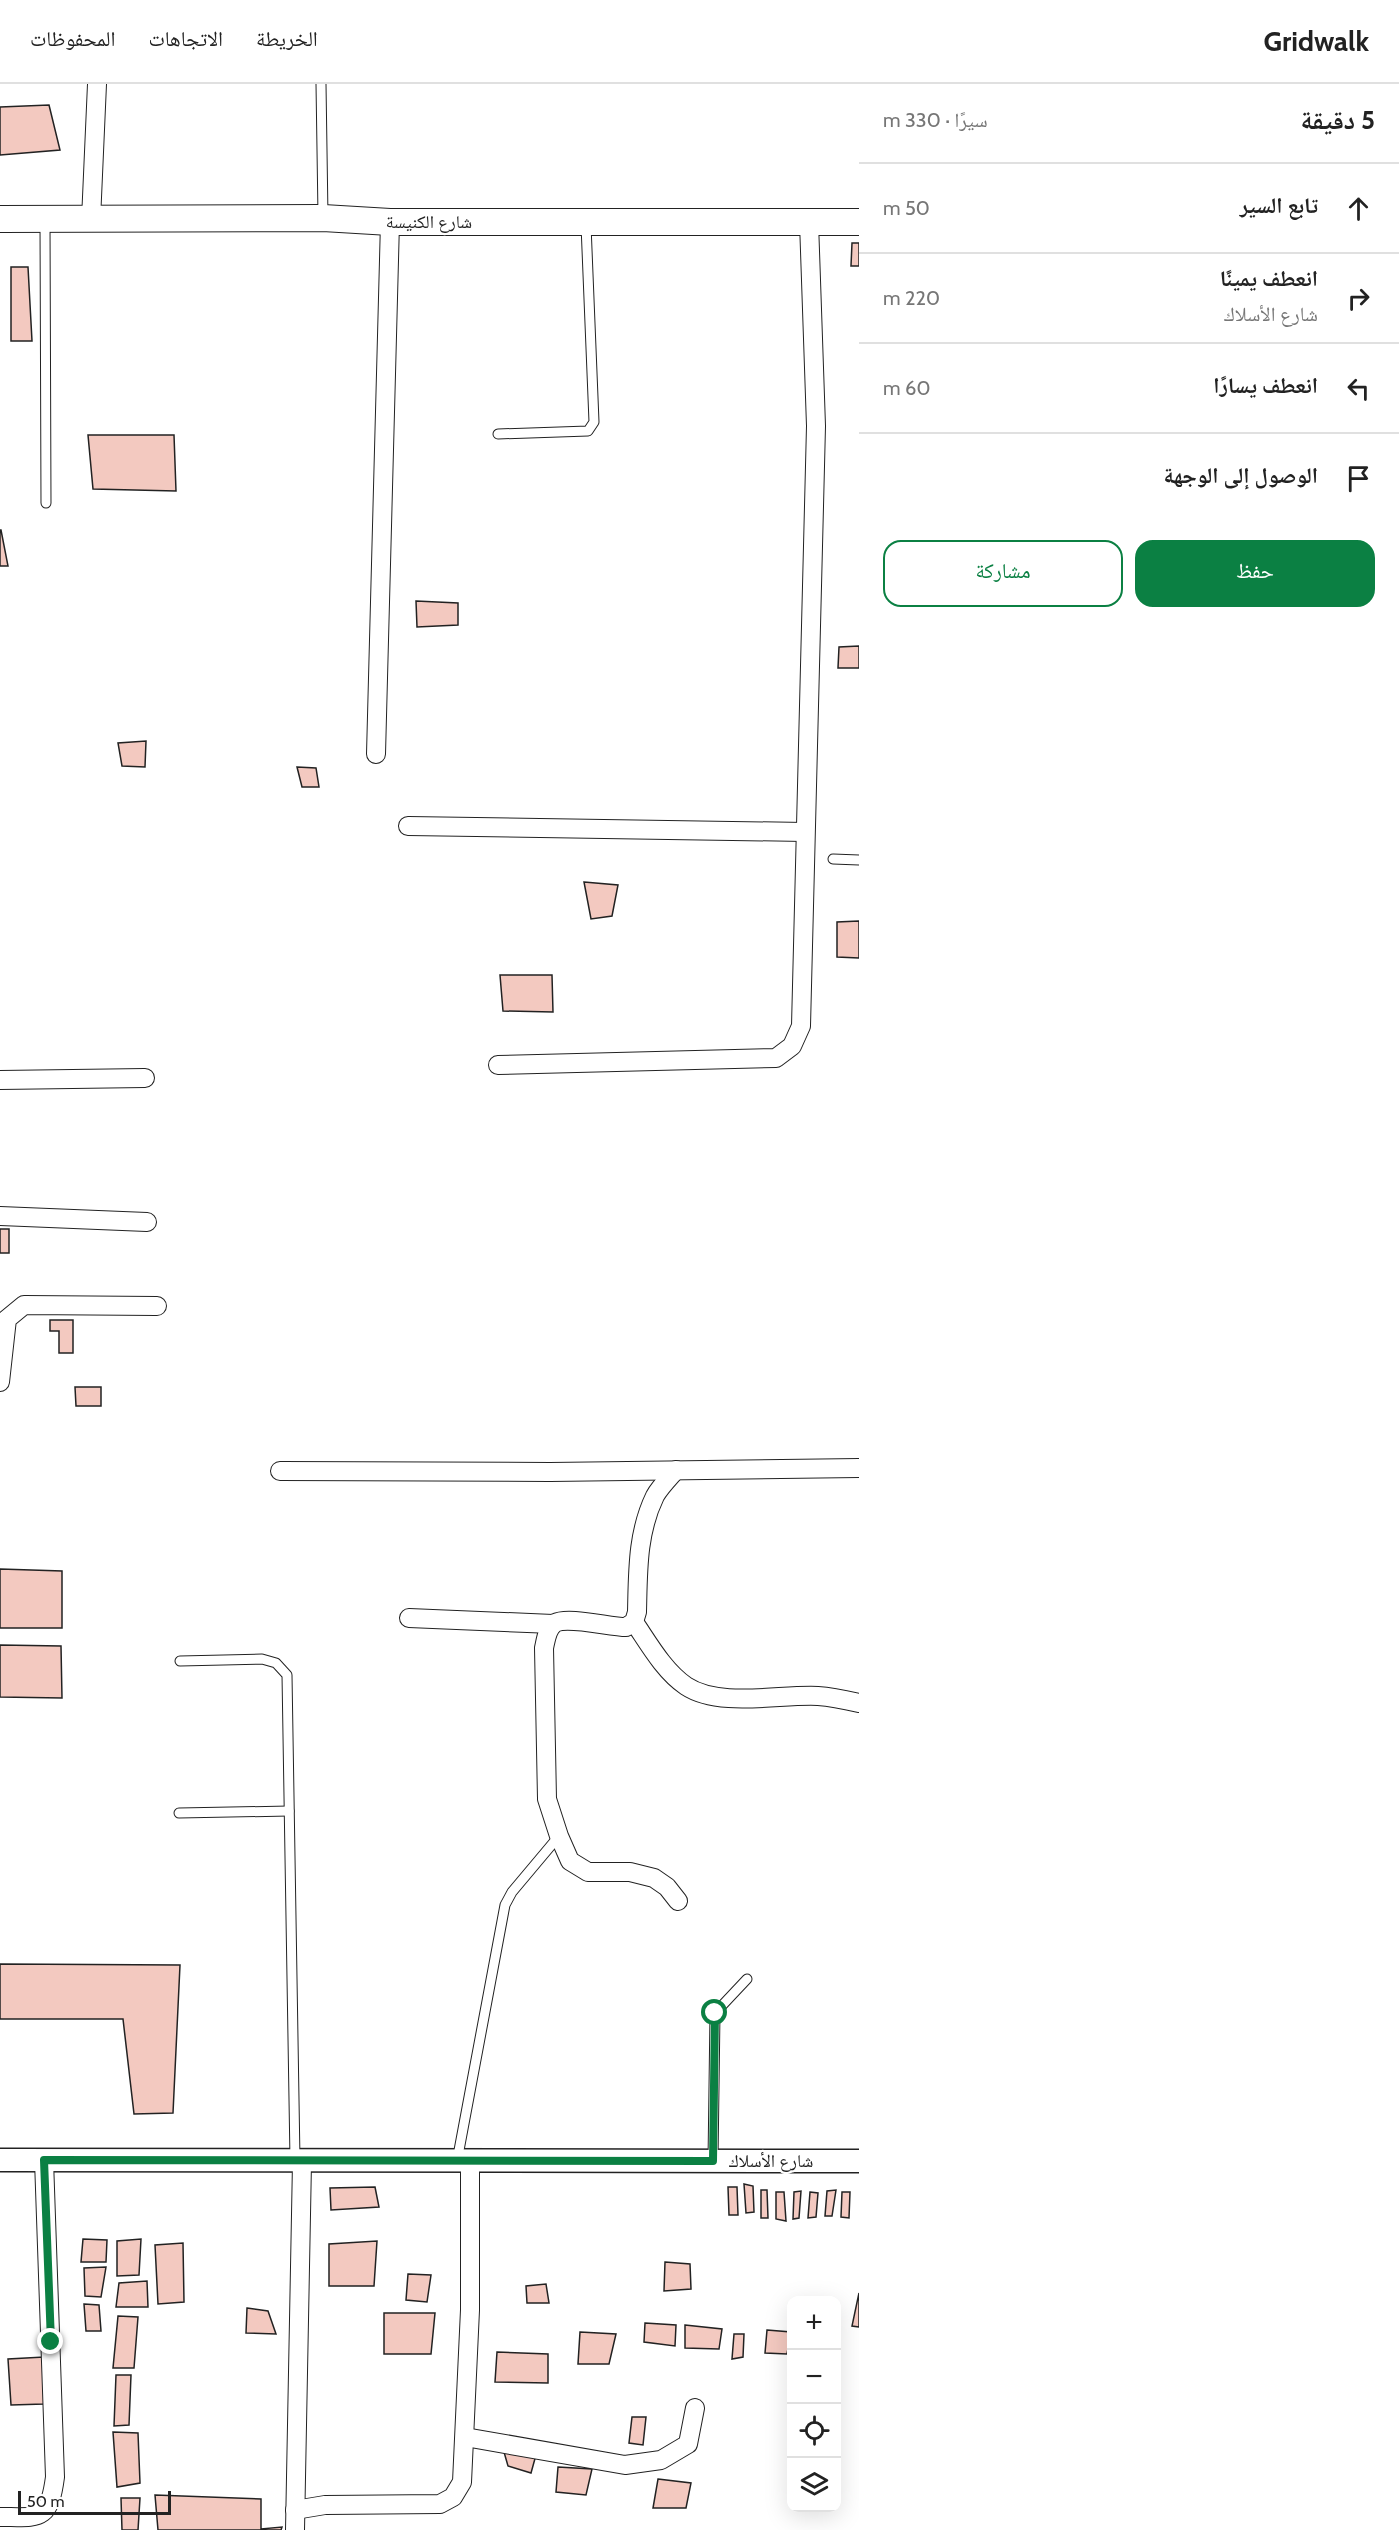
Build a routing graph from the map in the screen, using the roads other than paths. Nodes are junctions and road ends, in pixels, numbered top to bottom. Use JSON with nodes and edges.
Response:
{"nodes":[{"id":1,"x":97,"y":84,"type":"edge"},
{"id":2,"x":321,"y":84,"type":"edge"},
{"id":3,"x":45,"y":218,"type":"junction"},
{"id":4,"x":323,"y":218,"type":"junction"},
{"id":5,"x":0,"y":219,"type":"edge"},
{"id":6,"x":91,"y":219,"type":"junction"},
{"id":7,"x":390,"y":222,"type":"junction"},
{"id":8,"x":586,"y":222,"type":"junction"},
{"id":9,"x":809,"y":222,"type":"junction"},
{"id":10,"x":859,"y":222,"type":"edge"},
{"id":11,"x":498,"y":434,"type":"dead end"},
{"id":12,"x":46,"y":503,"type":"dead end"},
{"id":13,"x":376,"y":754,"type":"dead end"},
{"id":14,"x":408,"y":826,"type":"dead end"},
{"id":15,"x":805,"y":832,"type":"junction"},
{"id":16,"x":833,"y":859,"type":"dead end"},
{"id":17,"x":859,"y":860,"type":"edge"},
{"id":18,"x":498,"y":1065,"type":"dead end"},
{"id":19,"x":145,"y":1078,"type":"dead end"},
{"id":20,"x":0,"y":1080,"type":"edge"},
{"id":21,"x":0,"y":1216,"type":"edge"},
{"id":22,"x":147,"y":1222,"type":"dead end"},
{"id":23,"x":157,"y":1306,"type":"dead end"},
{"id":24,"x":0,"y":1382,"type":"edge"},
{"id":25,"x":859,"y":1468,"type":"edge"},
{"id":26,"x":676,"y":1470,"type":"junction"},
{"id":27,"x":280,"y":1471,"type":"dead end"},
{"id":28,"x":409,"y":1618,"type":"dead end"},
{"id":29,"x":634,"y":1622,"type":"junction"},
{"id":30,"x":553,"y":1624,"type":"junction"},
{"id":31,"x":180,"y":1661,"type":"dead end"},
{"id":32,"x":859,"y":1703,"type":"edge"},
{"id":33,"x":289,"y":1811,"type":"junction"},
{"id":34,"x":179,"y":1813,"type":"dead end"},
{"id":35,"x":559,"y":1836,"type":"junction"},
{"id":36,"x":678,"y":1901,"type":"dead end"},
{"id":37,"x":747,"y":1979,"type":"dead end"},
{"id":38,"x":0,"y":2160,"type":"edge"},
{"id":39,"x":44,"y":2160,"type":"junction"},
{"id":40,"x":463,"y":2161,"type":"junction"},
{"id":41,"x":713,"y":2161,"type":"junction"},
{"id":42,"x":859,"y":2161,"type":"edge"},
{"id":43,"x":299,"y":2162,"type":"junction"},
{"id":44,"x":695,"y":2408,"type":"dead end"},
{"id":45,"x":465,"y":2437,"type":"junction"},
{"id":46,"x":295,"y":2510,"type":"junction"},
{"id":47,"x":0,"y":2517,"type":"edge"},
{"id":48,"x":295,"y":2530,"type":"edge"}],
"edges":[{"from":1,"to":6,"type":"street"},
{"from":2,"to":4,"type":"lane"},
{"from":3,"to":5,"type":"main road","name":"شارع الكنيسة"},
{"from":3,"to":6,"type":"main road","name":"شارع الكنيسة"},
{"from":3,"to":12,"type":"lane"},
{"from":4,"to":6,"type":"main road","name":"شارع الكنيسة"},
{"from":4,"to":7,"type":"main road","name":"شارع الكنيسة"},
{"from":7,"to":8,"type":"main road","name":"شارع الكنيسة"},
{"from":7,"to":13,"type":"street"},
{"from":8,"to":9,"type":"main road","name":"شارع الكنيسة"},
{"from":8,"to":11,"type":"lane"},
{"from":9,"to":10,"type":"main road","name":"شارع الكنيسة"},
{"from":9,"to":15,"type":"street"},
{"from":14,"to":15,"type":"street"},
{"from":15,"to":18,"type":"street"},
{"from":16,"to":17,"type":"lane"},
{"from":19,"to":20,"type":"street"},
{"from":21,"to":22,"type":"street"},
{"from":23,"to":24,"type":"street"},
{"from":25,"to":26,"type":"street"},
{"from":26,"to":27,"type":"street"},
{"from":26,"to":29,"type":"street"},
{"from":28,"to":30,"type":"street"},
{"from":29,"to":30,"type":"street"},
{"from":29,"to":32,"type":"street"},
{"from":30,"to":35,"type":"street"},
{"from":31,"to":33,"type":"lane"},
{"from":33,"to":34,"type":"lane"},
{"from":33,"to":43,"type":"lane"},
{"from":35,"to":36,"type":"street"},
{"from":35,"to":40,"type":"lane"},
{"from":37,"to":41,"type":"lane"},
{"from":38,"to":39,"type":"street","name":"شارع الأسلاك"},
{"from":39,"to":43,"type":"street","name":"شارع الأسلاك"},
{"from":39,"to":47,"type":"street"},
{"from":40,"to":41,"type":"street","name":"شارع الأسلاك"},
{"from":40,"to":43,"type":"street","name":"شارع الأسلاك"},
{"from":40,"to":45,"type":"street"},
{"from":41,"to":42,"type":"street","name":"شارع الأسلاك"},
{"from":43,"to":46,"type":"street"},
{"from":44,"to":45,"type":"street"},
{"from":45,"to":46,"type":"street"},
{"from":46,"to":48,"type":"street"}]}
